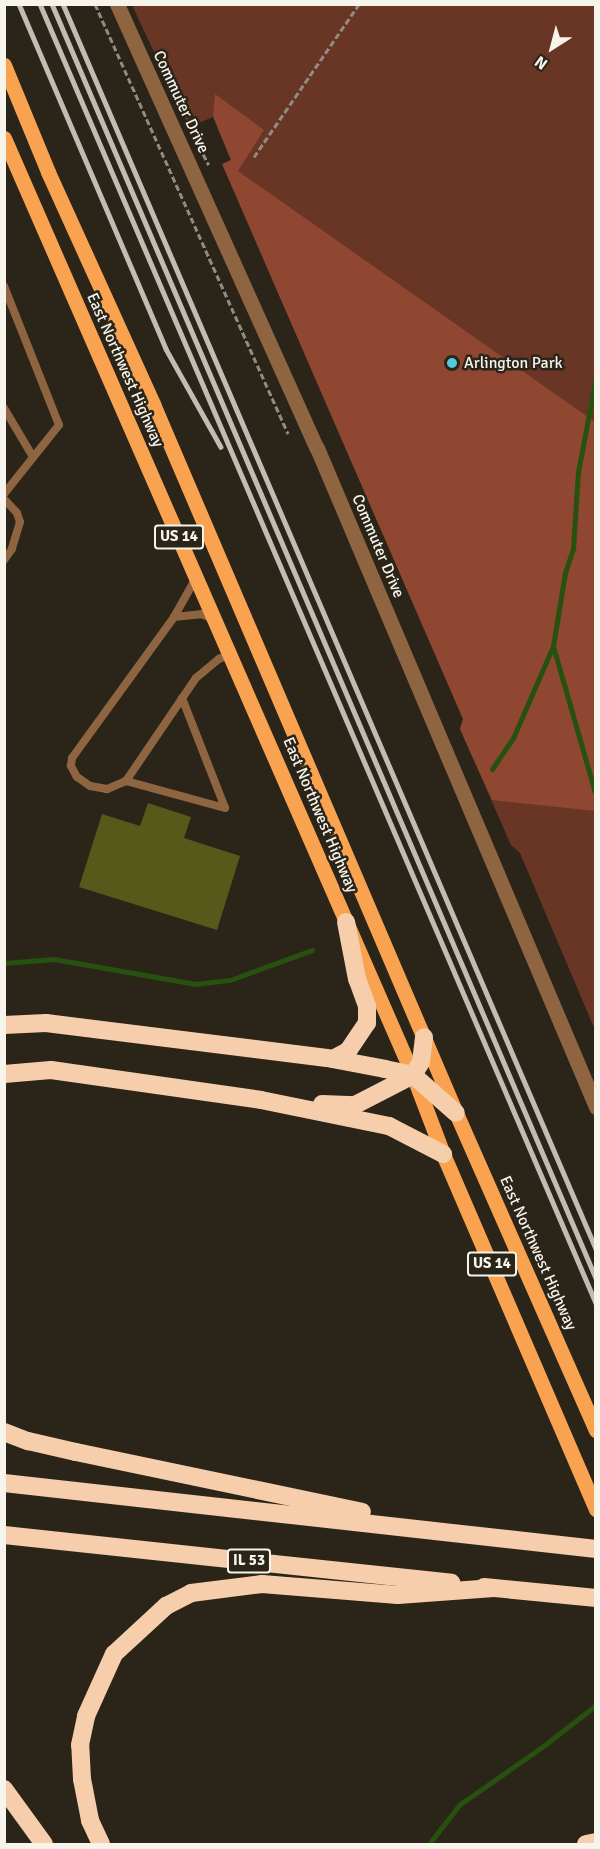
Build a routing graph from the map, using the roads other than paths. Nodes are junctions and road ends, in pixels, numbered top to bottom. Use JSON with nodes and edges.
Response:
{"nodes":[{"id":1,"x":117,"y":4,"type":"edge"},
{"id":2,"x":4,"y":65,"type":"edge"},
{"id":3,"x":4,"y":138,"type":"edge"},
{"id":4,"x":4,"y":286,"type":"edge"},
{"id":5,"x":4,"y":408,"type":"edge"},
{"id":6,"x":33,"y":457,"type":"junction"},
{"id":7,"x":4,"y":494,"type":"edge"},
{"id":8,"x":4,"y":499,"type":"edge"},
{"id":9,"x":4,"y":560,"type":"edge"},
{"id":10,"x":196,"y":577,"type":"junction"},
{"id":11,"x":174,"y":616,"type":"junction"},
{"id":12,"x":215,"y":620,"type":"junction"},
{"id":13,"x":230,"y":654,"type":"junction"},
{"id":14,"x":260,"y":655,"type":"junction"},
{"id":15,"x":182,"y":698,"type":"junction"},
{"id":16,"x":126,"y":781,"type":"junction"},
{"id":17,"x":346,"y":922,"type":"junction"},
{"id":18,"x":4,"y":1025,"type":"edge"},
{"id":19,"x":424,"y":1037,"type":"junction"},
{"id":20,"x":333,"y":1059,"type":"junction"},
{"id":21,"x":4,"y":1074,"type":"edge"},
{"id":22,"x":413,"y":1075,"type":"junction"},
{"id":23,"x":261,"y":1100,"type":"junction"},
{"id":24,"x":596,"y":1107,"type":"edge"},
{"id":25,"x":456,"y":1113,"type":"junction"},
{"id":26,"x":443,"y":1154,"type":"junction"},
{"id":27,"x":596,"y":1431,"type":"edge"},
{"id":28,"x":4,"y":1432,"type":"edge"},
{"id":29,"x":4,"y":1483,"type":"edge"},
{"id":30,"x":596,"y":1509,"type":"edge"},
{"id":31,"x":461,"y":1533,"type":"junction"},
{"id":32,"x":4,"y":1535,"type":"edge"},
{"id":33,"x":596,"y":1550,"type":"edge"},
{"id":34,"x":494,"y":1588,"type":"junction"},
{"id":35,"x":596,"y":1598,"type":"edge"},
{"id":36,"x":4,"y":1789,"type":"edge"},
{"id":37,"x":596,"y":1842,"type":"edge"},
{"id":38,"x":44,"y":1845,"type":"edge"},
{"id":39,"x":101,"y":1845,"type":"edge"},
{"id":40,"x":586,"y":1845,"type":"edge"}],
"edges":[{"from":1,"to":24,"type":"street","name":"Commuter Drive"},
{"from":2,"to":14,"type":"main road","name":"East Northwest Highway","number":"US 14"},
{"from":3,"to":10,"type":"main road","name":"East Northwest Highway","number":"US 14"},
{"from":4,"to":6,"type":"lane"},
{"from":5,"to":6,"type":"lane"},
{"from":6,"to":7,"type":"lane"},
{"from":8,"to":9,"type":"lane"},
{"from":10,"to":11,"type":"lane"},
{"from":10,"to":12,"type":"main road","name":"East Northwest Highway","number":"US 14"},
{"from":11,"to":12,"type":"lane"},
{"from":11,"to":16,"type":"lane"},
{"from":12,"to":13,"type":"main road","name":"East Northwest Highway","number":"US 14"},
{"from":13,"to":14,"type":"main road"},
{"from":13,"to":15,"type":"lane"},
{"from":13,"to":17,"type":"main road","name":"East Northwest Highway","number":"US 14"},
{"from":14,"to":19,"type":"main road","name":"East Northwest Highway","number":"US 14"},
{"from":15,"to":16,"type":"lane"},
{"from":15,"to":16,"type":"lane"},
{"from":17,"to":20,"type":"highway"},
{"from":17,"to":22,"type":"main road","name":"East Northwest Highway","number":"US 14"},
{"from":18,"to":20,"type":"highway"},
{"from":19,"to":22,"type":"highway"},
{"from":19,"to":25,"type":"main road","name":"East Northwest Highway","number":"US 14"},
{"from":20,"to":22,"type":"highway"},
{"from":21,"to":23,"type":"highway"},
{"from":22,"to":23,"type":"highway"},
{"from":22,"to":25,"type":"highway"},
{"from":22,"to":26,"type":"main road","name":"East Northwest Highway","number":"US 14"},
{"from":23,"to":26,"type":"highway"},
{"from":25,"to":27,"type":"main road","name":"East Northwest Highway","number":"US 14"},
{"from":26,"to":30,"type":"main road","name":"East Northwest Highway","number":"US 14"},
{"from":28,"to":31,"type":"highway"},
{"from":29,"to":31,"type":"highway"},
{"from":31,"to":33,"type":"highway"},
{"from":32,"to":34,"type":"highway","number":"IL 53"},
{"from":34,"to":35,"type":"highway","number":"IL 53"},
{"from":34,"to":39,"type":"highway"},
{"from":36,"to":38,"type":"highway"},
{"from":37,"to":40,"type":"highway"}]}
